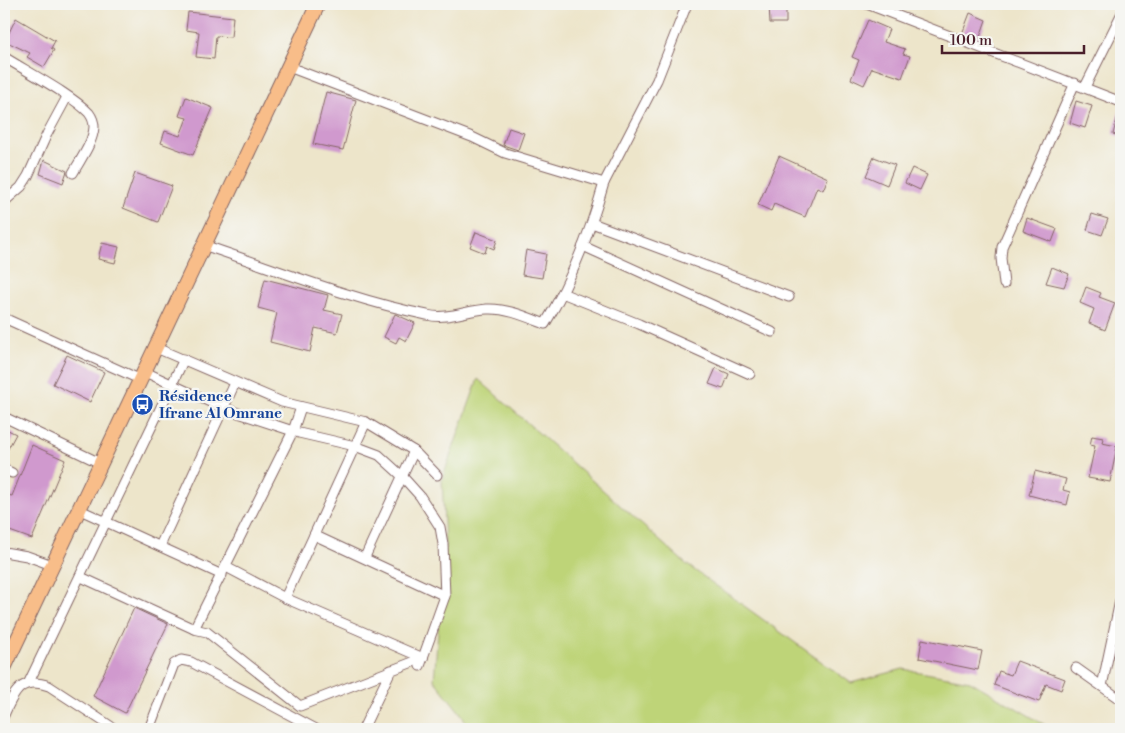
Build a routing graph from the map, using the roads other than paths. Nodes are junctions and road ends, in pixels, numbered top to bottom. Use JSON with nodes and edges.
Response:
{"nodes":[{"id":1,"x":318,"y":4,"type":"edge"},
{"id":2,"x":687,"y":4,"type":"edge"},
{"id":3,"x":867,"y":4,"type":"edge"},
{"id":4,"x":1121,"y":15,"type":"edge"},
{"id":5,"x":1112,"y":32,"type":"junction"},
{"id":6,"x":1121,"y":35,"type":"edge"},
{"id":7,"x":4,"y":57,"type":"edge"},
{"id":8,"x":288,"y":67,"type":"junction"},
{"id":9,"x":1075,"y":83,"type":"junction"},
{"id":10,"x":1085,"y":87,"type":"junction"},
{"id":11,"x":67,"y":97,"type":"junction"},
{"id":12,"x":1121,"y":102,"type":"edge"},
{"id":13,"x":73,"y":173,"type":"dead end"},
{"id":14,"x":604,"y":183,"type":"junction"},
{"id":15,"x":4,"y":202,"type":"edge"},
{"id":16,"x":592,"y":223,"type":"junction"},
{"id":17,"x":203,"y":245,"type":"junction"},
{"id":18,"x":582,"y":246,"type":"junction"},
{"id":19,"x":1004,"y":284,"type":"dead end"},
{"id":20,"x":562,"y":293,"type":"junction"},
{"id":21,"x":789,"y":297,"type":"dead end"},
{"id":22,"x":4,"y":318,"type":"edge"},
{"id":23,"x":772,"y":332,"type":"dead end"},
{"id":24,"x":154,"y":347,"type":"junction"},
{"id":25,"x":184,"y":359,"type":"junction"},
{"id":26,"x":750,"y":374,"type":"dead end"},
{"id":27,"x":141,"y":375,"type":"junction"},
{"id":28,"x":235,"y":383,"type":"junction"},
{"id":29,"x":172,"y":385,"type":"junction"},
{"id":30,"x":301,"y":407,"type":"junction"},
{"id":31,"x":223,"y":408,"type":"junction"},
{"id":32,"x":4,"y":417,"type":"edge"},
{"id":33,"x":366,"y":422,"type":"junction"},
{"id":34,"x":293,"y":431,"type":"junction"},
{"id":35,"x":355,"y":446,"type":"junction"},
{"id":36,"x":414,"y":451,"type":"junction"},
{"id":37,"x":100,"y":463,"type":"junction"},
{"id":38,"x":437,"y":474,"type":"dead end"},
{"id":39,"x":402,"y":476,"type":"junction"},
{"id":40,"x":78,"y":509,"type":"junction"},
{"id":41,"x":108,"y":522,"type":"junction"},
{"id":42,"x":314,"y":535,"type":"junction"},
{"id":43,"x":160,"y":546,"type":"junction"},
{"id":44,"x":4,"y":552,"type":"edge"},
{"id":45,"x":365,"y":557,"type":"junction"},
{"id":46,"x":52,"y":565,"type":"junction"},
{"id":47,"x":224,"y":571,"type":"junction"},
{"id":48,"x":81,"y":577,"type":"junction"},
{"id":49,"x":445,"y":596,"type":"junction"},
{"id":50,"x":1121,"y":596,"type":"edge"},
{"id":51,"x":285,"y":598,"type":"junction"},
{"id":52,"x":194,"y":629,"type":"junction"},
{"id":53,"x":421,"y":662,"type":"junction"},
{"id":54,"x":4,"y":668,"type":"edge"},
{"id":55,"x":1076,"y":668,"type":"dead end"},
{"id":56,"x":390,"y":670,"type":"junction"},
{"id":57,"x":29,"y":682,"type":"junction"},
{"id":58,"x":1102,"y":686,"type":"junction"},
{"id":59,"x":1121,"y":700,"type":"edge"},
{"id":60,"x":4,"y":715,"type":"edge"},
{"id":61,"x":115,"y":729,"type":"edge"},
{"id":62,"x":149,"y":729,"type":"edge"},
{"id":63,"x":316,"y":729,"type":"edge"},
{"id":64,"x":363,"y":729,"type":"edge"}],
"edges":[{"from":1,"to":8,"type":"highway"},
{"from":2,"to":14,"type":"street"},
{"from":3,"to":9,"type":"street"},
{"from":4,"to":5,"type":"street"},
{"from":5,"to":6,"type":"street"},
{"from":5,"to":10,"type":"street"},
{"from":7,"to":11,"type":"street"},
{"from":8,"to":14,"type":"street"},
{"from":8,"to":17,"type":"highway"},
{"from":9,"to":10,"type":"street"},
{"from":9,"to":19,"type":"street"},
{"from":10,"to":12,"type":"street"},
{"from":11,"to":13,"type":"street"},
{"from":11,"to":15,"type":"street"},
{"from":14,"to":16,"type":"street"},
{"from":16,"to":18,"type":"street"},
{"from":16,"to":21,"type":"street"},
{"from":17,"to":20,"type":"street"},
{"from":17,"to":24,"type":"highway"},
{"from":18,"to":20,"type":"street"},
{"from":18,"to":23,"type":"street"},
{"from":20,"to":26,"type":"street"},
{"from":22,"to":27,"type":"street"},
{"from":24,"to":25,"type":"street"},
{"from":24,"to":27,"type":"highway"},
{"from":25,"to":28,"type":"street"},
{"from":25,"to":29,"type":"street"},
{"from":27,"to":29,"type":"street"},
{"from":27,"to":37,"type":"highway"},
{"from":28,"to":30,"type":"street"},
{"from":28,"to":31,"type":"street"},
{"from":29,"to":31,"type":"street"},
{"from":29,"to":41,"type":"street"},
{"from":30,"to":33,"type":"street"},
{"from":30,"to":34,"type":"street"},
{"from":31,"to":34,"type":"street"},
{"from":31,"to":43,"type":"street"},
{"from":32,"to":37,"type":"street"},
{"from":33,"to":35,"type":"street"},
{"from":33,"to":36,"type":"street"},
{"from":34,"to":35,"type":"street"},
{"from":34,"to":47,"type":"street"},
{"from":35,"to":39,"type":"street"},
{"from":35,"to":42,"type":"street"},
{"from":36,"to":38,"type":"street"},
{"from":36,"to":39,"type":"street"},
{"from":37,"to":40,"type":"highway"},
{"from":39,"to":45,"type":"street"},
{"from":39,"to":49,"type":"street"},
{"from":40,"to":41,"type":"street"},
{"from":40,"to":46,"type":"highway"},
{"from":41,"to":43,"type":"street"},
{"from":41,"to":48,"type":"street"},
{"from":42,"to":45,"type":"street"},
{"from":42,"to":51,"type":"street"},
{"from":43,"to":47,"type":"street"},
{"from":44,"to":46,"type":"street"},
{"from":45,"to":49,"type":"street"},
{"from":46,"to":54,"type":"highway"},
{"from":47,"to":51,"type":"street"},
{"from":47,"to":52,"type":"street"},
{"from":48,"to":52,"type":"street"},
{"from":48,"to":57,"type":"street"},
{"from":49,"to":53,"type":"street"},
{"from":50,"to":58,"type":"street"},
{"from":51,"to":53,"type":"street"},
{"from":52,"to":56,"type":"street"},
{"from":53,"to":56,"type":"street"},
{"from":55,"to":58,"type":"street"},
{"from":56,"to":64,"type":"street"},
{"from":57,"to":60,"type":"street"},
{"from":57,"to":61,"type":"street"},
{"from":58,"to":59,"type":"street"},
{"from":62,"to":63,"type":"street"}]}
